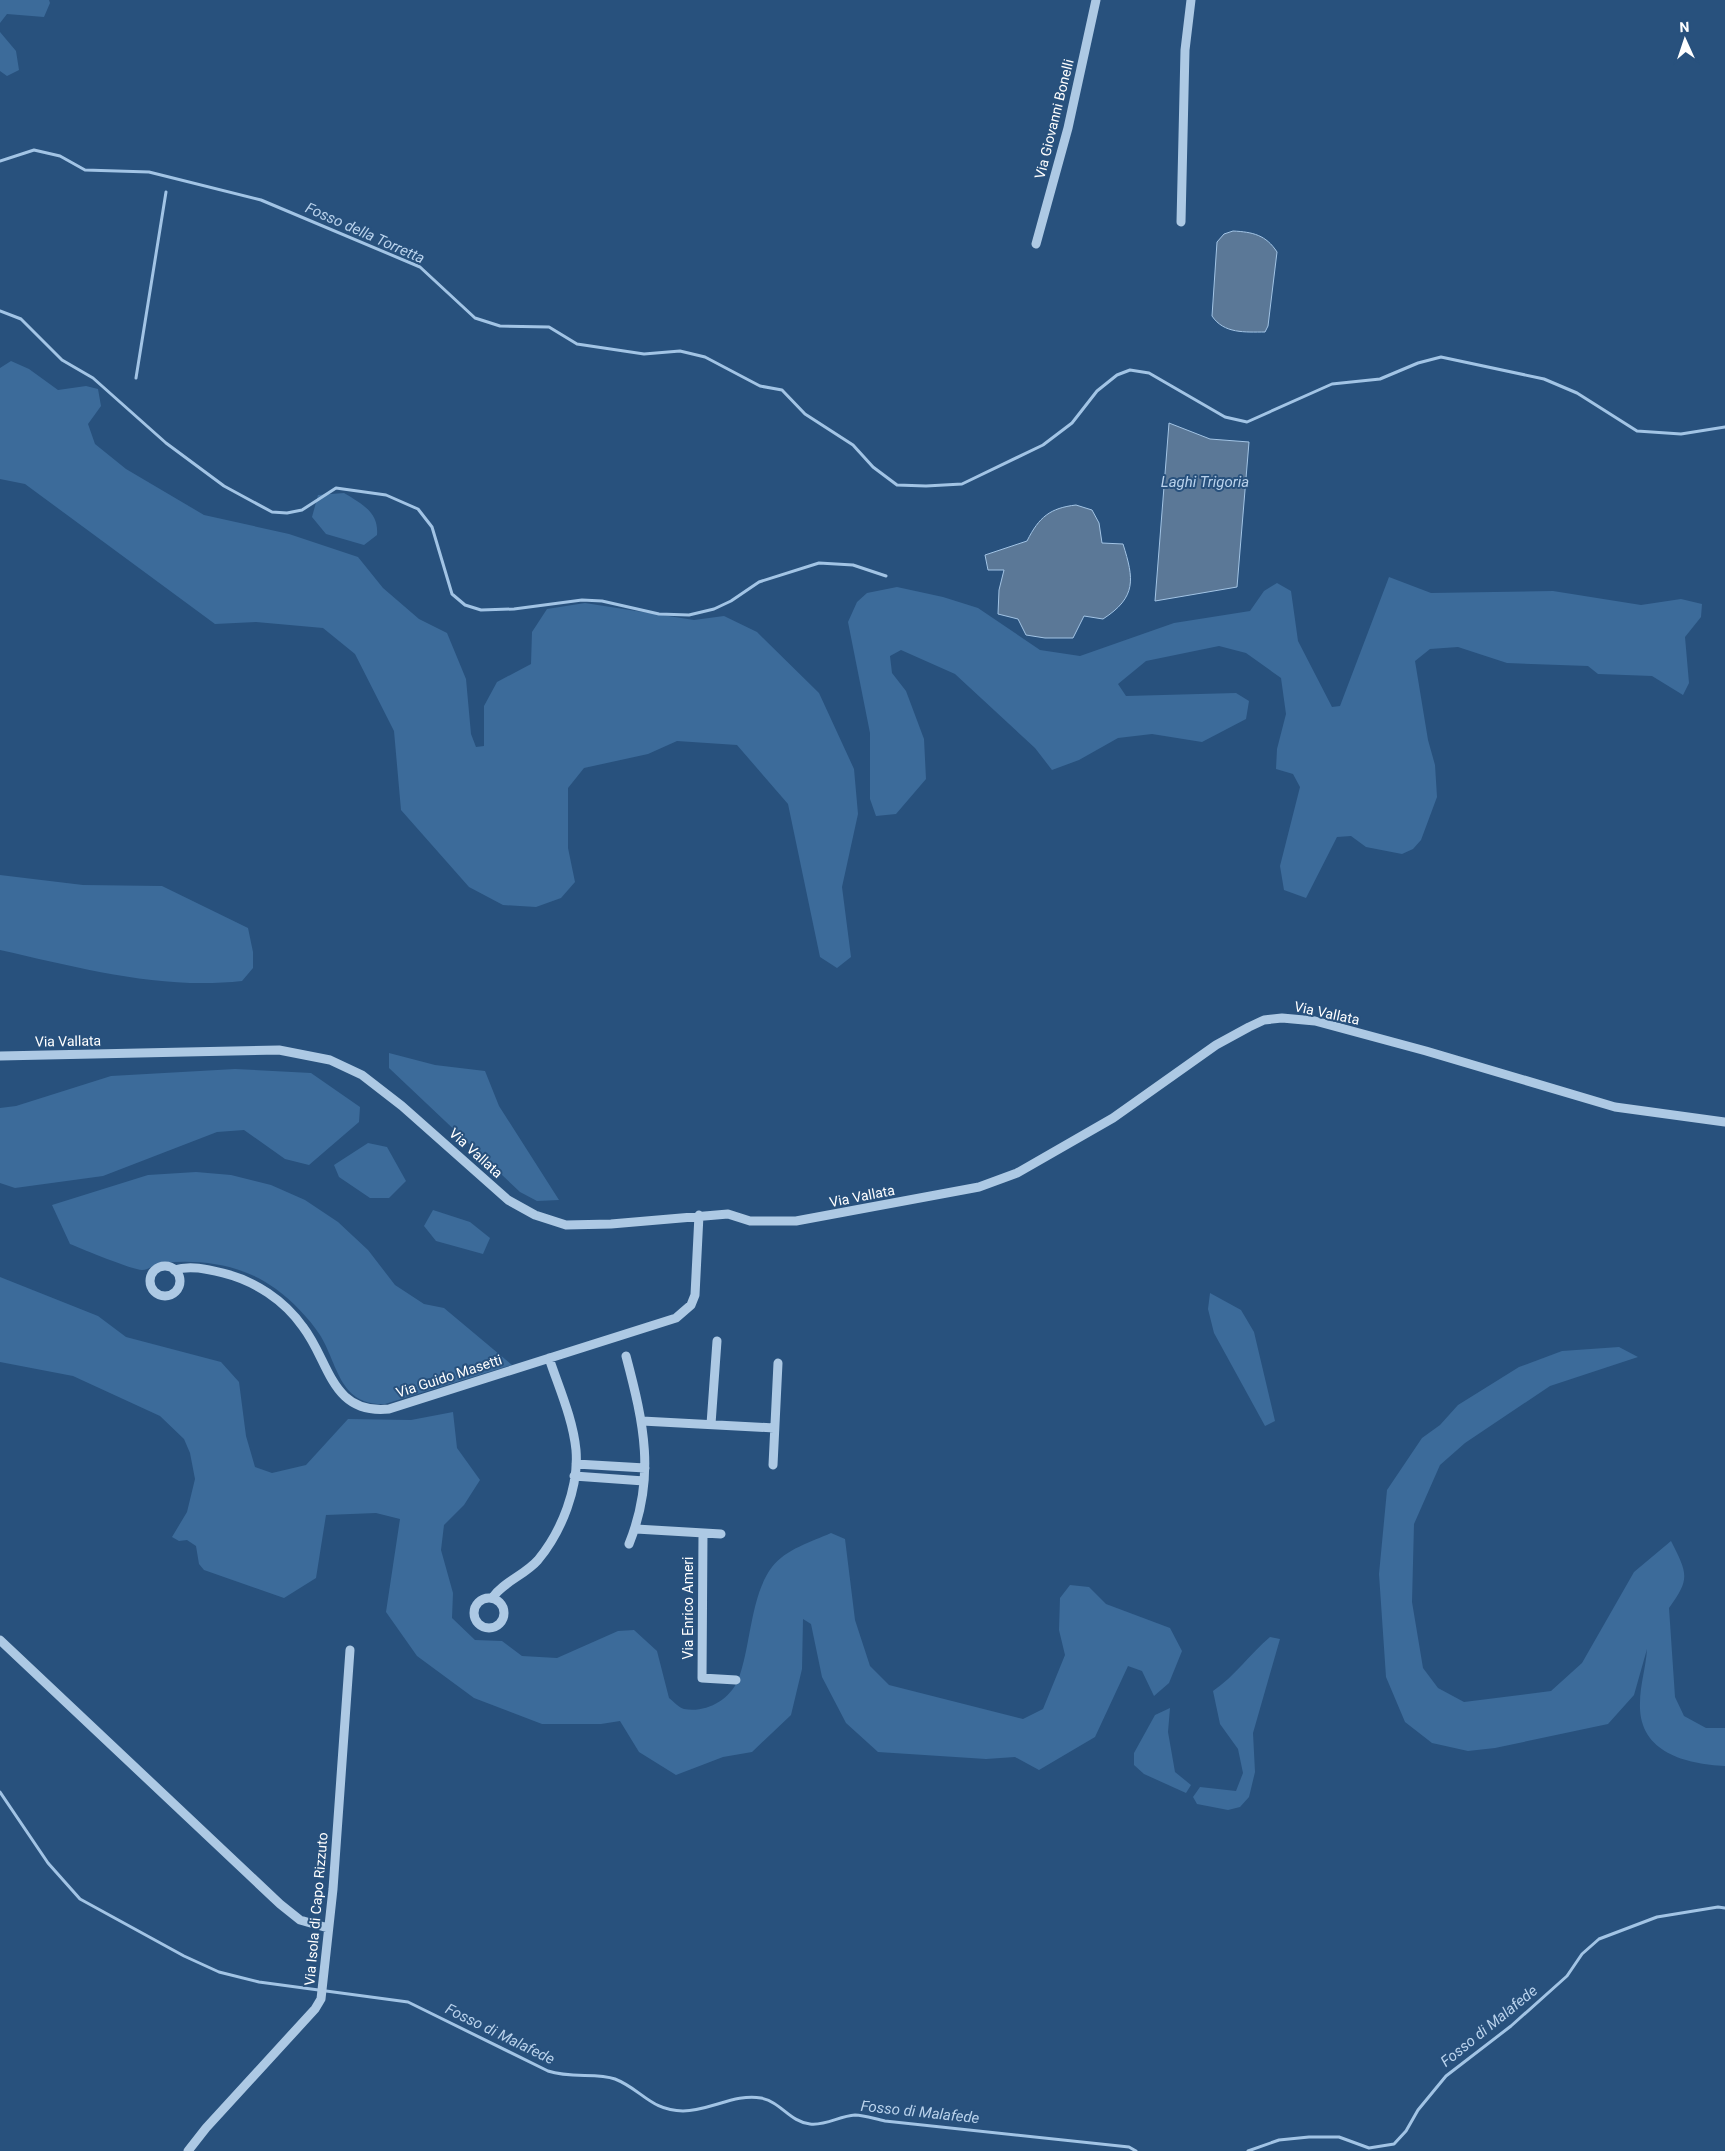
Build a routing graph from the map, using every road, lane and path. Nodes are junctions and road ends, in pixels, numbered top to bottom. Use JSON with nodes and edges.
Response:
{"nodes":[{"id":1,"x":1096,"y":0,"type":"edge"},
{"id":2,"x":1191,"y":0,"type":"edge"},
{"id":3,"x":1181,"y":222,"type":"dead end"},
{"id":4,"x":1036,"y":244,"type":"dead end"},
{"id":5,"x":0,"y":1056,"type":"edge"},
{"id":6,"x":1725,"y":1122,"type":"edge"},
{"id":7,"x":700,"y":1215,"type":"junction"},
{"id":8,"x":174,"y":1270,"type":"dead end"},
{"id":9,"x":717,"y":1341,"type":"dead end"},
{"id":10,"x":626,"y":1356,"type":"dead end"},
{"id":11,"x":549,"y":1358,"type":"junction"},
{"id":12,"x":778,"y":1363,"type":"dead end"},
{"id":13,"x":642,"y":1420,"type":"junction"},
{"id":14,"x":711,"y":1424,"type":"junction"},
{"id":15,"x":774,"y":1428,"type":"junction"},
{"id":16,"x":576,"y":1464,"type":"junction"},
{"id":17,"x":773,"y":1465,"type":"dead end"},
{"id":18,"x":645,"y":1468,"type":"junction"},
{"id":19,"x":574,"y":1476,"type":"junction"},
{"id":20,"x":644,"y":1481,"type":"junction"},
{"id":21,"x":636,"y":1529,"type":"junction"},
{"id":22,"x":703,"y":1533,"type":"junction"},
{"id":23,"x":721,"y":1534,"type":"dead end"},
{"id":24,"x":629,"y":1544,"type":"dead end"},
{"id":25,"x":492,"y":1598,"type":"dead end"},
{"id":26,"x":0,"y":1640,"type":"edge"},
{"id":27,"x":350,"y":1650,"type":"dead end"},
{"id":28,"x":736,"y":1680,"type":"dead end"},
{"id":29,"x":328,"y":1928,"type":"junction"},
{"id":30,"x":188,"y":2151,"type":"edge"}],
"edges":[{"from":1,"to":4,"type":"street","name":"Via Giovanni Bonelli"},
{"from":2,"to":3,"type":"street"},
{"from":5,"to":7,"type":"street","name":"Via Vallata"},
{"from":6,"to":7,"type":"street","name":"Via Vallata"},
{"from":7,"to":11,"type":"street","name":"Via Guido Masetti"},
{"from":8,"to":11,"type":"street","name":"Via Guido Masetti"},
{"from":9,"to":14,"type":"street"},
{"from":10,"to":13,"type":"street"},
{"from":11,"to":16,"type":"street"},
{"from":12,"to":15,"type":"street"},
{"from":13,"to":14,"type":"street"},
{"from":13,"to":18,"type":"street"},
{"from":14,"to":15,"type":"street"},
{"from":15,"to":17,"type":"street"},
{"from":16,"to":18,"type":"street"},
{"from":16,"to":19,"type":"street"},
{"from":18,"to":20,"type":"street"},
{"from":19,"to":20,"type":"street"},
{"from":19,"to":25,"type":"street"},
{"from":20,"to":21,"type":"street"},
{"from":21,"to":22,"type":"street"},
{"from":21,"to":24,"type":"street"},
{"from":22,"to":23,"type":"street"},
{"from":22,"to":28,"type":"street","name":"Via Enrico Ameri"},
{"from":26,"to":29,"type":"street"},
{"from":27,"to":29,"type":"street","name":"Via Isola di Capo Rizzuto"},
{"from":29,"to":30,"type":"street","name":"Via Isola di Capo Rizzuto"}]}
